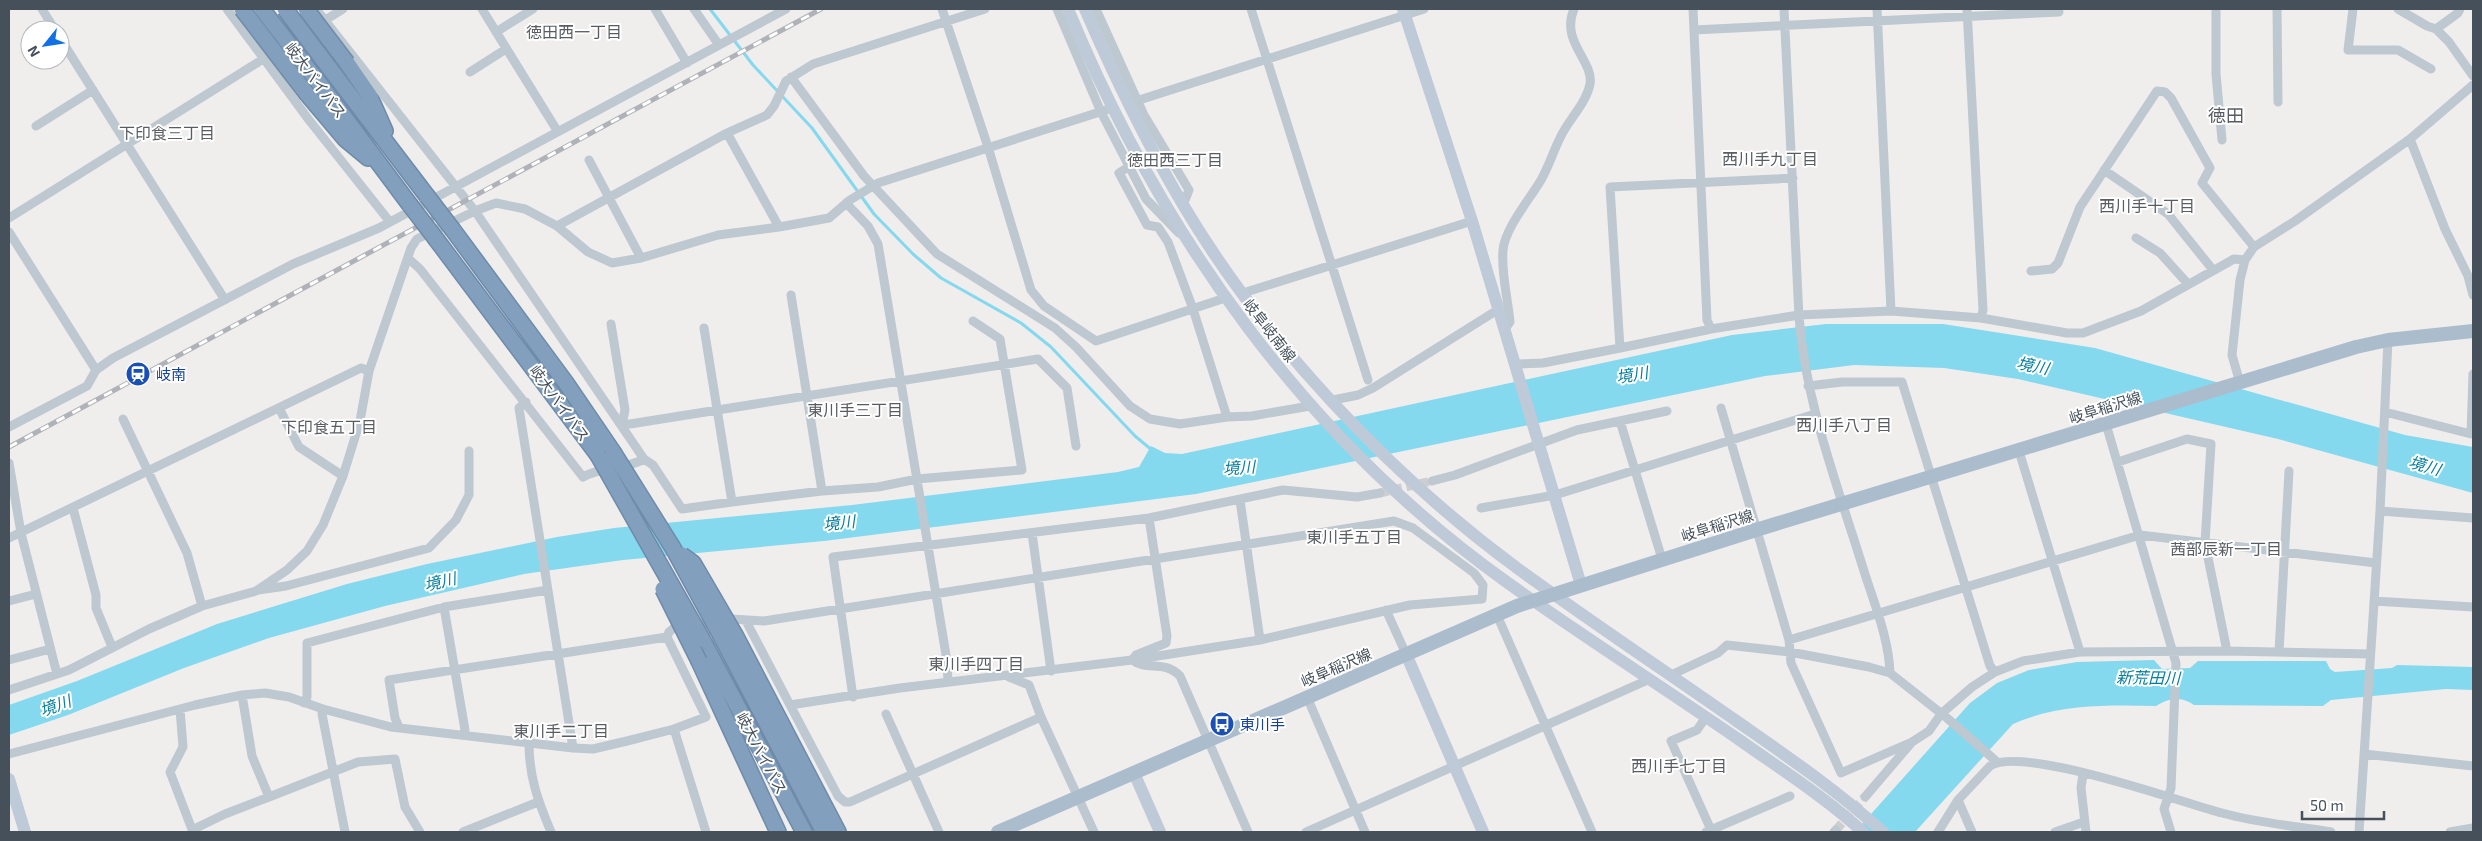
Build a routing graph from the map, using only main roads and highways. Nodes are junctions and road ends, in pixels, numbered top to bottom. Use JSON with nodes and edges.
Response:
{"nodes":[{"id":1,"x":242,"y":9,"type":"edge"},
{"id":2,"x":262,"y":9,"type":"edge"},
{"id":3,"x":285,"y":9,"type":"edge"},
{"id":4,"x":306,"y":9,"type":"edge"},
{"id":5,"x":399,"y":158,"type":"junction"},
{"id":6,"x":384,"y":172,"type":"junction"},
{"id":7,"x":2473,"y":331,"type":"edge"},
{"id":8,"x":605,"y":453,"type":"junction"},
{"id":9,"x":654,"y":552,"type":"junction"},
{"id":10,"x":728,"y":635,"type":"junction"},
{"id":11,"x":778,"y":832,"type":"edge"},
{"id":12,"x":804,"y":832,"type":"edge"},
{"id":13,"x":824,"y":832,"type":"edge"},
{"id":14,"x":838,"y":832,"type":"edge"},
{"id":15,"x":998,"y":832,"type":"edge"}],
"edges":[{"from":1,"to":6,"type":"highway","bridge":true},
{"from":2,"to":6,"type":"highway","name":"岐大バイパス","bridge":true},
{"from":3,"to":5,"type":"highway","name":"岐大バイパス","bridge":true},
{"from":4,"to":5,"type":"highway","bridge":true},
{"from":5,"to":8,"type":"highway","name":"岐大バイパス","bridge":true},
{"from":6,"to":8,"type":"highway","name":"岐大バイパス","bridge":true},
{"from":7,"to":15,"type":"main road","name":"岐阜稲沢線"},
{"from":8,"to":9,"type":"highway","name":"岐大バイパス","bridge":true},
{"from":8,"to":10,"type":"highway","name":"岐大バイパス","bridge":true},
{"from":9,"to":11,"type":"highway","bridge":true},
{"from":9,"to":12,"type":"highway","name":"岐大バイパス","bridge":true},
{"from":10,"to":13,"type":"highway","name":"岐大バイパス"},
{"from":10,"to":14,"type":"highway"}]}
